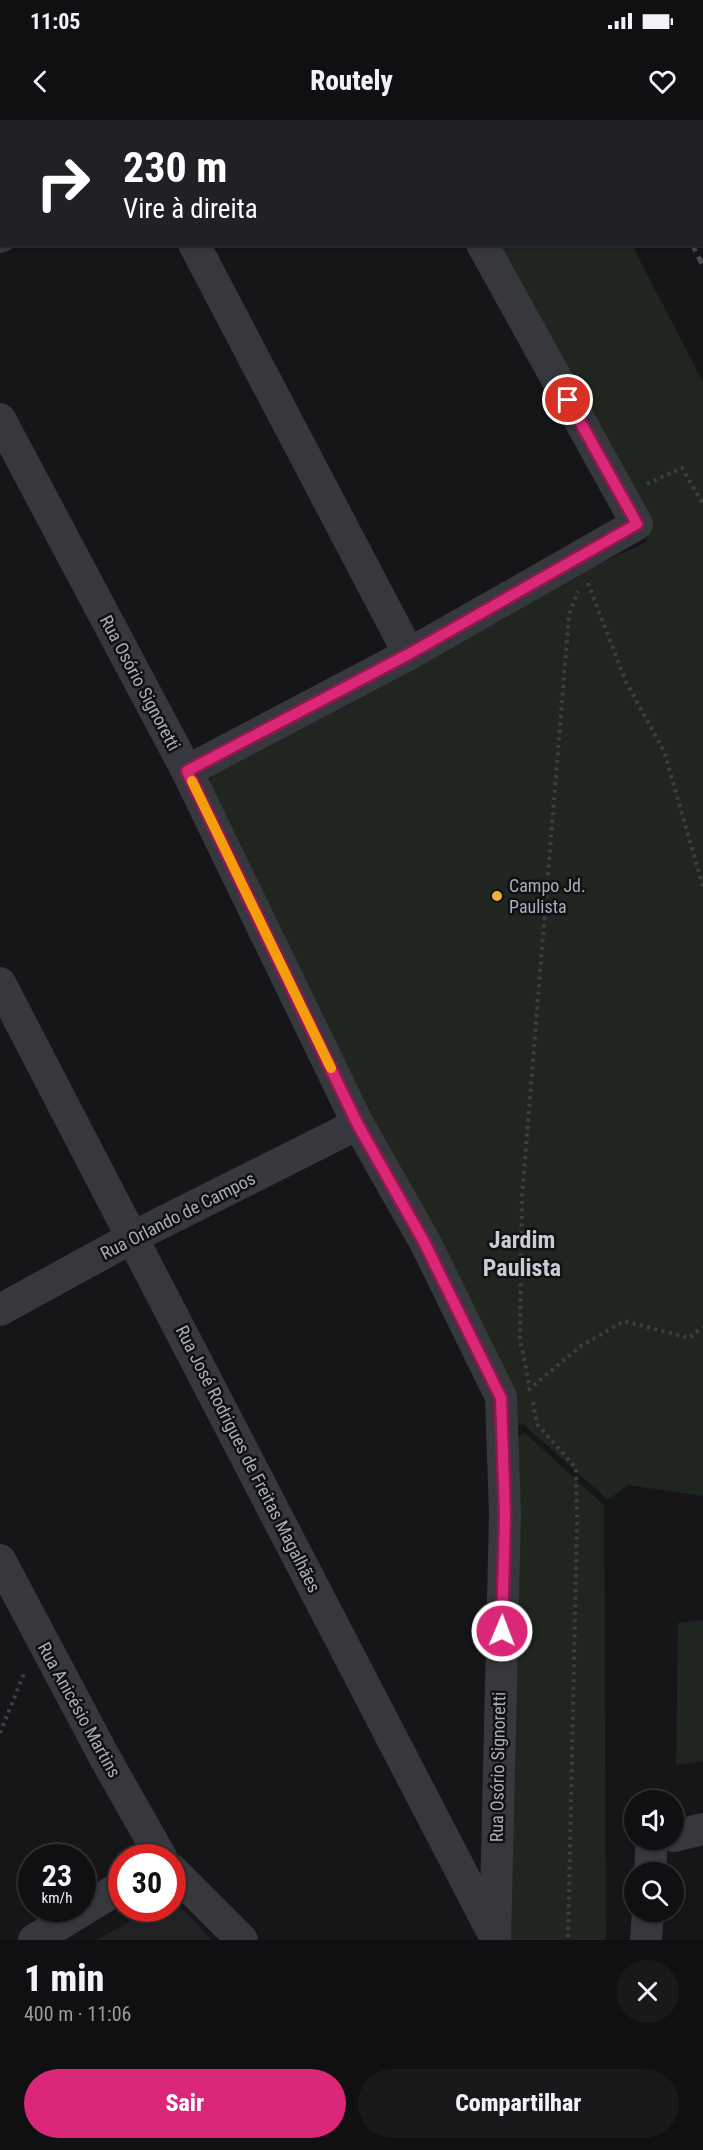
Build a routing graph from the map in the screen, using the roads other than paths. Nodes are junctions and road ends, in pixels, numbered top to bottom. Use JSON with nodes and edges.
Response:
{"nodes":[{"id":1,"x":195,"y":246,"type":"edge"},
{"id":2,"x":483,"y":246,"type":"edge"},
{"id":3,"x":0,"y":419,"type":"edge"},
{"id":4,"x":409,"y":654,"type":"junction"},
{"id":5,"x":187,"y":771,"type":"junction"},
{"id":6,"x":0,"y":983,"type":"edge"},
{"id":7,"x":358,"y":1125,"type":"junction"},
{"id":8,"x":133,"y":1237,"type":"junction"},
{"id":9,"x":0,"y":1310,"type":"edge"},
{"id":10,"x":0,"y":1560,"type":"edge"},
{"id":11,"x":703,"y":1829,"type":"edge"},
{"id":12,"x":684,"y":1833,"type":"edge"},
{"id":13,"x":154,"y":1844,"type":"edge"},
{"id":14,"x":186,"y":1884,"type":"edge"},
{"id":15,"x":108,"y":1895,"type":"edge"},
{"id":16,"x":647,"y":1922,"type":"edge"},
{"id":17,"x":494,"y":1938,"type":"edge"},
{"id":18,"x":34,"y":1940,"type":"edge"},
{"id":19,"x":242,"y":1940,"type":"edge"},
{"id":20,"x":646,"y":1940,"type":"edge"}],
"edges":[{"from":1,"to":4,"type":"street"},
{"from":2,"to":4,"type":"street"},
{"from":3,"to":5,"type":"street","name":"Rua Osório Signoretti"},
{"from":4,"to":5,"type":"street"},
{"from":5,"to":7,"type":"street","name":"Rua Osório Signoretti"},
{"from":6,"to":8,"type":"street","name":"Rua José Rodrigues de Freitas Magalhães"},
{"from":7,"to":8,"type":"street","name":"Rua Orlando de Campos"},
{"from":7,"to":17,"type":"street","name":"Rua Osório Signoretti"},
{"from":8,"to":9,"type":"street","name":"Rua Orlando de Campos"},
{"from":8,"to":17,"type":"street","name":"Rua José Rodrigues de Freitas Magalhães"},
{"from":10,"to":13,"type":"street","name":"Rua Anicésio Martins"},
{"from":11,"to":12,"type":"street"},
{"from":14,"to":19,"type":"street"},
{"from":15,"to":18,"type":"street"},
{"from":16,"to":20,"type":"street"}]}
